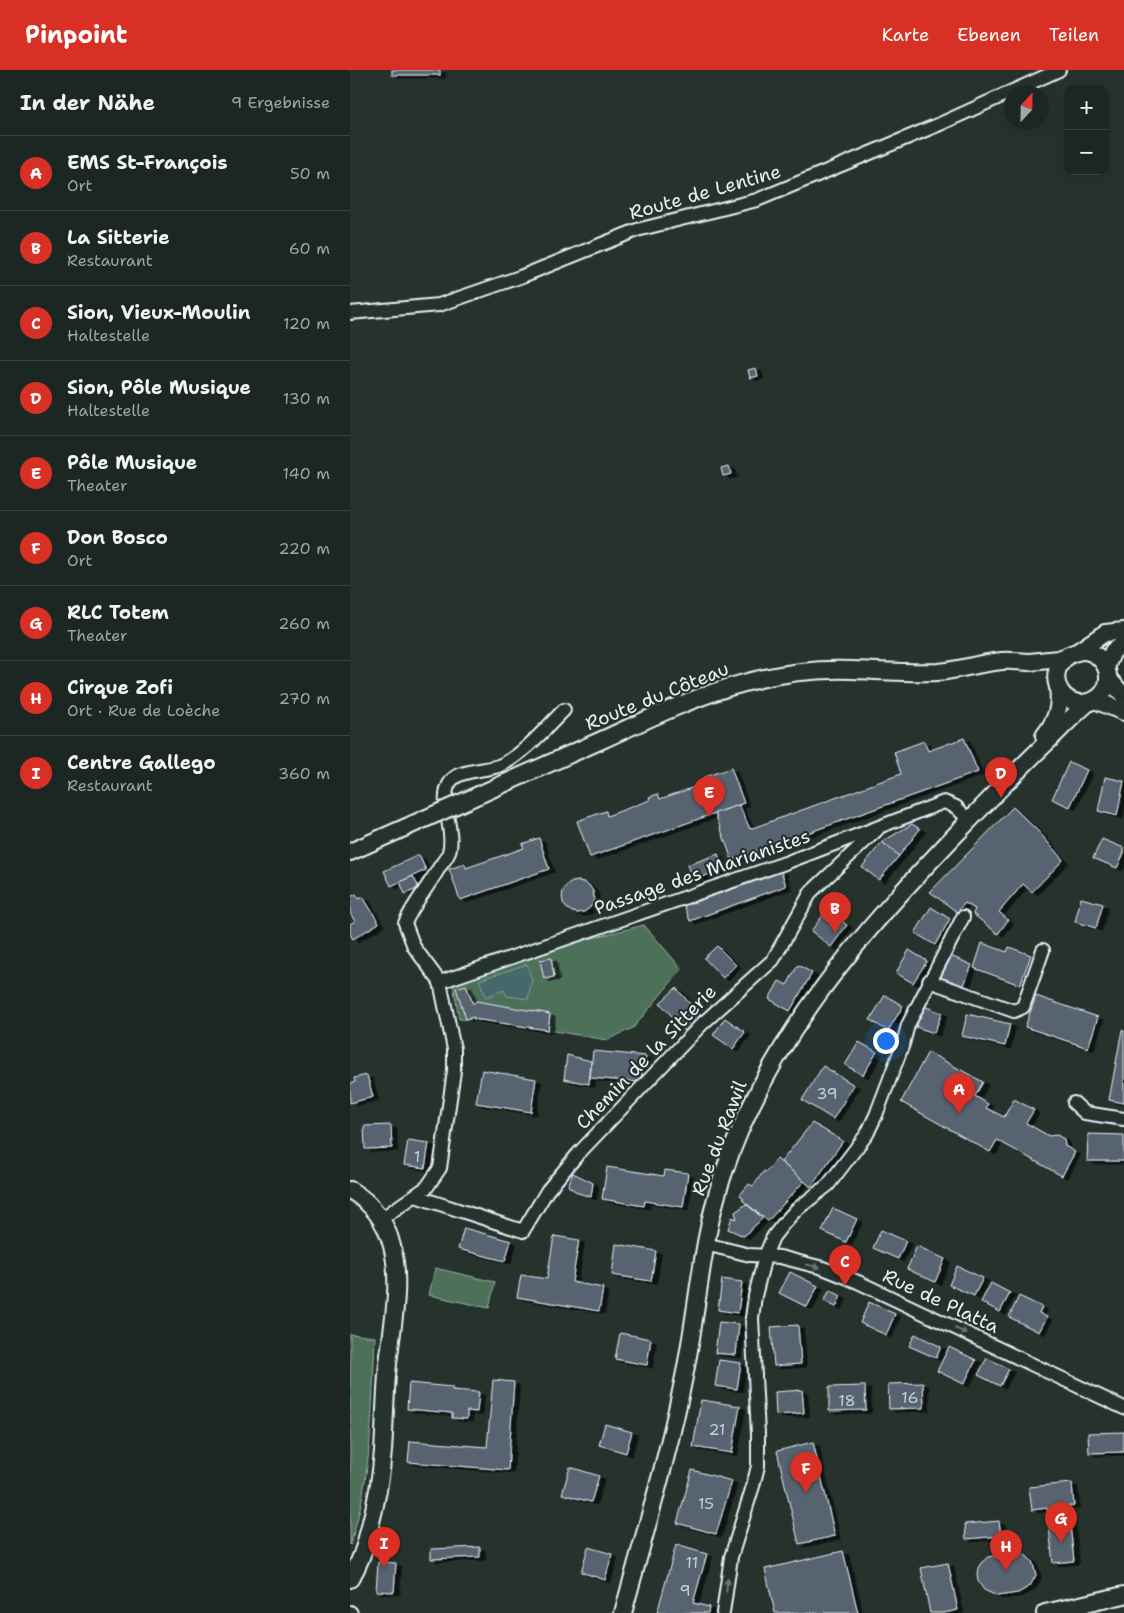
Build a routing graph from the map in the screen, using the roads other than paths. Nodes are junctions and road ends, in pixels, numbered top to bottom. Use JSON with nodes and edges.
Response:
{"nodes":[{"id":1,"x":1059,"y":70,"type":"edge"},
{"id":2,"x":350,"y":313,"type":"edge"},
{"id":3,"x":1124,"y":632,"type":"edge"},
{"id":4,"x":1124,"y":643,"type":"edge"},
{"id":5,"x":1072,"y":654,"type":"junction"},
{"id":6,"x":1030,"y":662,"type":"junction"},
{"id":7,"x":1107,"y":673,"type":"junction"},
{"id":8,"x":1057,"y":685,"type":"junction"},
{"id":9,"x":1124,"y":696,"type":"edge"},
{"id":10,"x":1092,"y":701,"type":"junction"},
{"id":11,"x":564,"y":710,"type":"dead end"},
{"id":12,"x":1124,"y":712,"type":"edge"},
{"id":13,"x":1025,"y":762,"type":"junction"},
{"id":14,"x":969,"y":820,"type":"junction"},
{"id":15,"x":877,"y":830,"type":"junction"},
{"id":16,"x":350,"y":852,"type":"edge"},
{"id":17,"x":963,"y":917,"type":"dead end"},
{"id":18,"x":1043,"y":950,"type":"dead end"},
{"id":19,"x":930,"y":981,"type":"junction"},
{"id":20,"x":440,"y":982,"type":"junction"},
{"id":21,"x":1074,"y":1103,"type":"dead end"},
{"id":22,"x":1124,"y":1119,"type":"edge"},
{"id":23,"x":350,"y":1190,"type":"edge"},
{"id":24,"x":415,"y":1196,"type":"junction"},
{"id":25,"x":382,"y":1219,"type":"junction"},
{"id":26,"x":705,"y":1244,"type":"junction"},
{"id":27,"x":765,"y":1256,"type":"junction"},
{"id":28,"x":1124,"y":1408,"type":"edge"},
{"id":29,"x":350,"y":1579,"type":"edge"},
{"id":30,"x":1124,"y":1595,"type":"edge"},
{"id":31,"x":623,"y":1613,"type":"edge"},
{"id":32,"x":723,"y":1613,"type":"edge"},
{"id":33,"x":1045,"y":1613,"type":"edge"}],
"edges":[{"from":1,"to":2,"type":"street","name":"Route de Lentine"},
{"from":3,"to":5,"type":"street"},
{"from":4,"to":7,"type":"street"},
{"from":5,"to":6,"type":"street","name":"Route du Côteau"},
{"from":5,"to":7,"type":"street"},
{"from":5,"to":8,"type":"street"},
{"from":6,"to":8,"type":"street"},
{"from":6,"to":16,"type":"street","name":"Route du Côteau","bridge":true},
{"from":7,"to":9,"type":"street"},
{"from":7,"to":10,"type":"street"},
{"from":8,"to":10,"type":"street"},
{"from":8,"to":13,"type":"street","name":"Rue du Rawil"},
{"from":10,"to":12,"type":"street"},
{"from":10,"to":13,"type":"street","name":"Rue du Rawil"},
{"from":11,"to":20,"type":"street"},
{"from":13,"to":14,"type":"street","name":"Rue du Rawil"},
{"from":14,"to":15,"type":"street","name":"Passage des Marianistes"},
{"from":14,"to":26,"type":"street","name":"Rue du Rawil"},
{"from":15,"to":20,"type":"street","name":"Passage des Marianistes"},
{"from":15,"to":24,"type":"street","name":"Chemin de la Sitterie"},
{"from":17,"to":19,"type":"street"},
{"from":18,"to":19,"type":"street"},
{"from":19,"to":27,"type":"street"},
{"from":20,"to":24,"type":"street"},
{"from":21,"to":22,"type":"street"},
{"from":23,"to":25,"type":"street"},
{"from":24,"to":25,"type":"street"},
{"from":25,"to":29,"type":"street"},
{"from":26,"to":27,"type":"street","name":"Rue de Platta"},
{"from":26,"to":31,"type":"street","name":"Rue du Rawil"},
{"from":27,"to":28,"type":"street","name":"Rue de Platta","one_way":true},
{"from":32,"to":27,"type":"street","one_way":true},
{"from":30,"to":33,"type":"street"}]}
